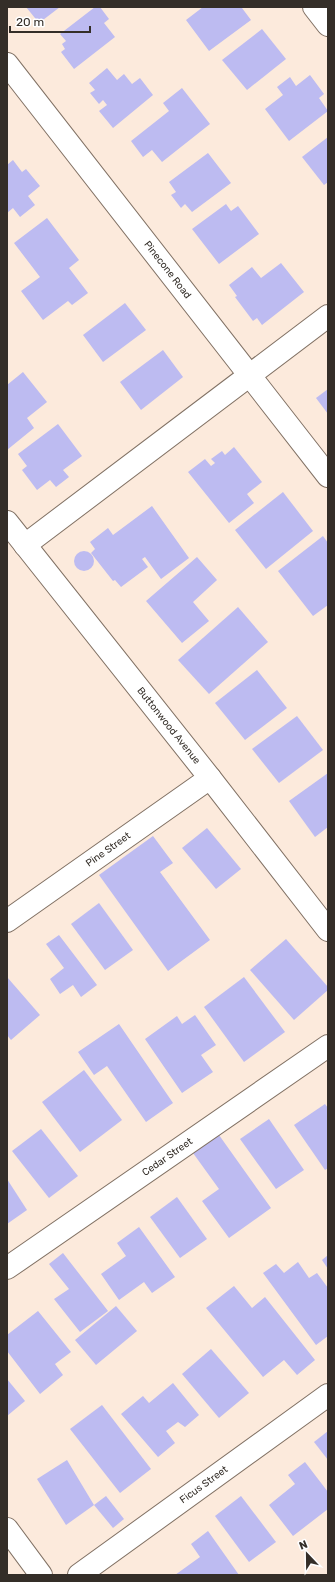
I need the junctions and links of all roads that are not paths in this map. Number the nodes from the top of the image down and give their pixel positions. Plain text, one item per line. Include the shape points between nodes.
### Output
1 (314, 7) edge
2 (328, 24) edge
3 (7, 64) edge
4 (328, 316) edge
5 (249, 376) junction
6 (328, 476) edge
7 (7, 522) edge
8 (25, 545) junction
9 (210, 778) junction
10 (7, 921) edge
11 (328, 930) edge
12 (328, 1046) edge
13 (7, 1268) edge
14 (328, 1395) edge
15 (7, 1529) edge
16 (41, 1575) edge
17 (79, 1575) edge

1 - 2 street
3 - 5 street, Pinecone Road
4 - 5 street
5 - 6 street, Pinecone Road
5 - 8 street
7 - 8 street, Buttonwood Avenue
8 - 9 street, Buttonwood Avenue
9 - 10 street, Pine Street
9 - 11 street, Buttonwood Avenue
12 - 13 street, Cedar Street
14 - 17 street, Ficus Street
15 - 16 street

